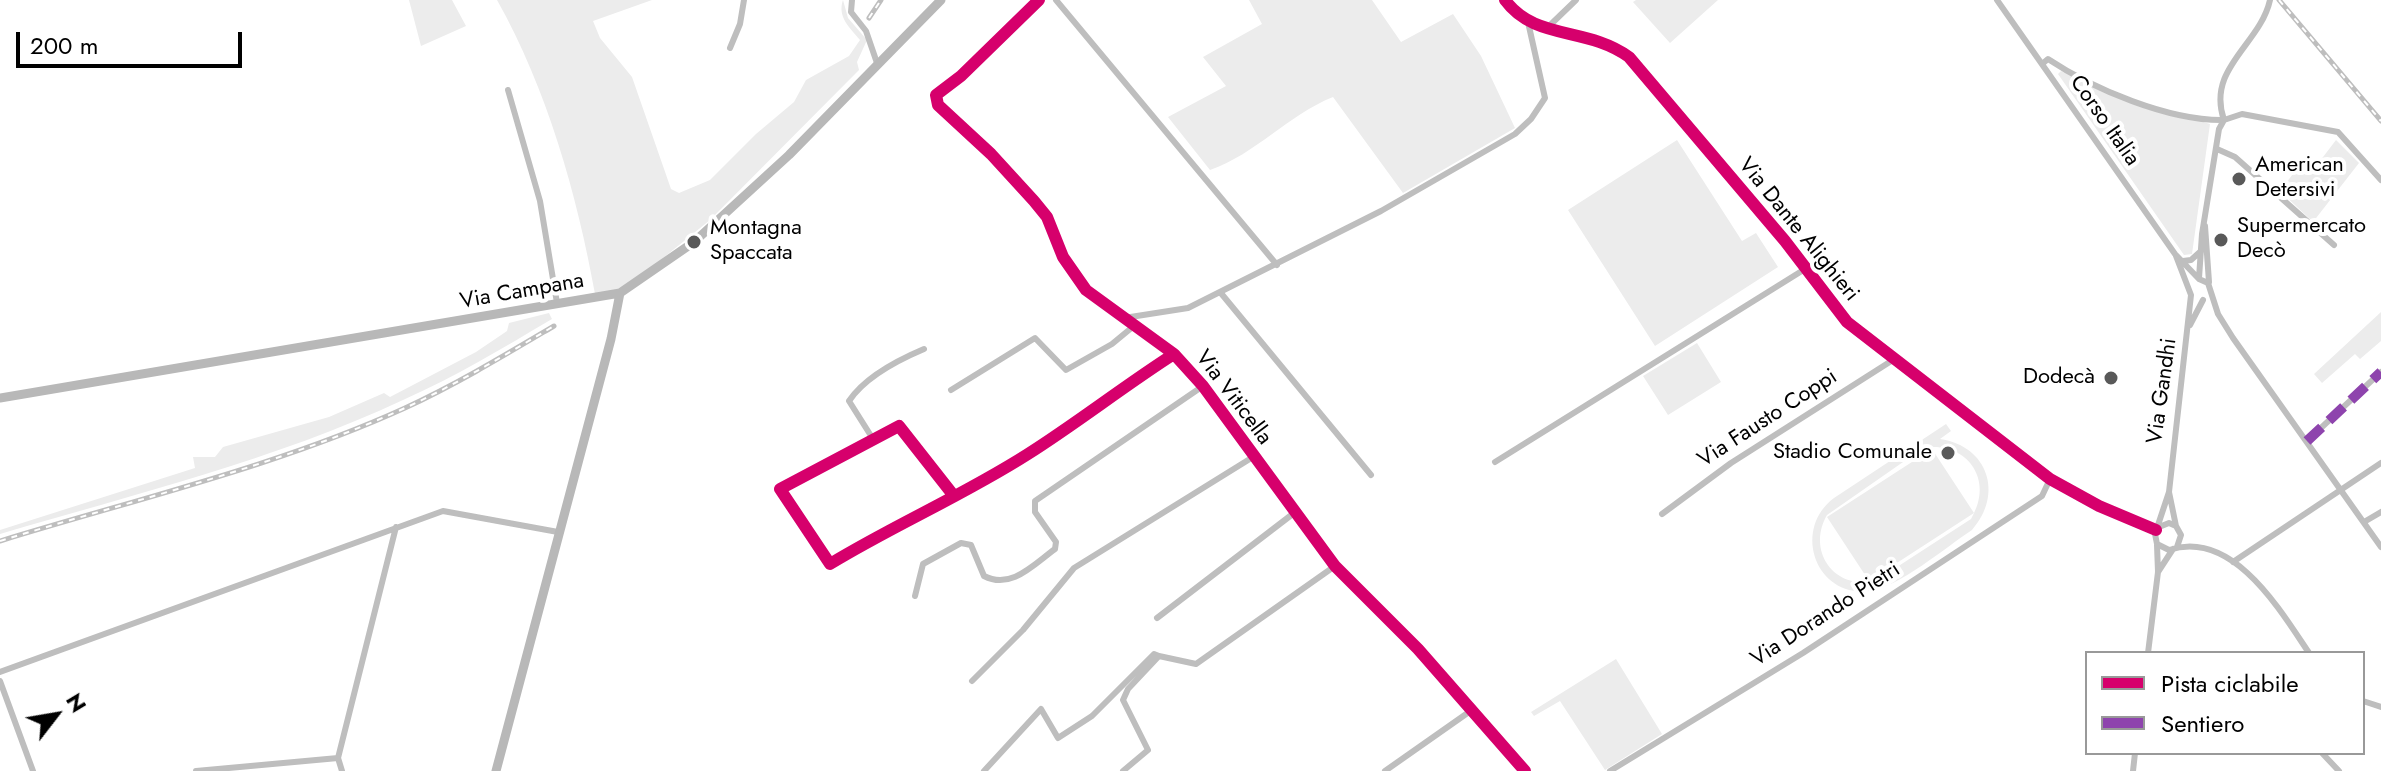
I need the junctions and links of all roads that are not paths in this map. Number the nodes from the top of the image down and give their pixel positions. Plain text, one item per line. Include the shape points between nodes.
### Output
1 (744, 0) edge
2 (852, 0) edge
3 (941, 0) edge
4 (1039, 0) edge
5 (1056, 0) edge
6 (1505, 0) edge
7 (1576, 0) edge
8 (1997, 0) edge
9 (2269, 3) edge
10 (1528, 22) junction
11 (1546, 29) junction
12 (730, 48) dead end
13 (877, 63) junction
14 (2042, 64) junction
15 (508, 90) dead end
16 (2224, 120) junction
17 (2217, 149) junction
18 (2381, 180) edge
19 (2205, 226) junction
20 (2334, 245) dead end
21 (2201, 251) junction
22 (2175, 254) junction
23 (2183, 261) junction
24 (1277, 265) junction
25 (1805, 269) junction
26 (2199, 279) junction
27 (2210, 288) junction
28 (2190, 291) junction
29 (1220, 292) junction
30 (620, 293) junction
31 (2203, 300) junction
32 (557, 303) junction
33 (1124, 318) junction
34 (1135, 325) junction
35 (2190, 325) junction
36 (924, 349) dead end
37 (1174, 354) junction
38 (1896, 358) junction
39 (2381, 372) edge
40 (1203, 386) junction
41 (951, 390) dead end
42 (0, 398) edge
43 (873, 439) junction
44 (2307, 441) junction
45 (1253, 457) junction
46 (1495, 462) dead end
47 (2381, 463) edge
48 (1371, 475) dead end
49 (2050, 479) junction
50 (2339, 489) junction
51 (2169, 492) junction
52 (954, 496) junction
53 (2381, 512) edge
54 (1294, 513) junction
55 (1662, 514) dead end
56 (2364, 522) junction
57 (396, 527) junction
58 (2157, 529) junction
59 (2178, 529) junction
60 (558, 532) junction
61 (2157, 544) junction
62 (2197, 545) junction
63 (2381, 547) edge
64 (2175, 548) junction
65 (2233, 562) junction
66 (1335, 566) junction
67 (2158, 572) junction
68 (915, 596) dead end
69 (1157, 618) dead end
70 (2148, 651) edge
71 (2308, 651) edge
72 (1159, 656) junction
73 (0, 672) edge
74 (0, 681) edge
75 (972, 681) dead end
76 (1469, 712) junction
77 (2324, 755) edge
78 (338, 758) junction
79 (33, 771) edge
80 (196, 771) edge
81 (342, 771) edge
82 (496, 771) edge
83 (984, 771) edge
84 (1123, 771) edge
85 (1385, 771) edge
86 (1525, 771) edge
87 (1610, 771) edge
88 (2339, 771) edge

1 - 12 street
2 - 13 street via 851,12 866,31
3 - 13 main road, Via Campana
4 - 33 street, Via Viticella via 961,76 940,89 935,100 1047,217 1063,257 1086,290
5 - 24 street
6 - 10 street, Via Dante Alighieri
7 - 11 street
8 - 14 street, Corso Italia
9 - 16 street via 2260,26 2229,65 2220,110
10 - 11 street, Via Dante Alighieri
10 - 24 street via 1545,98 1531,119 1515,134 1411,195
11 - 25 street, Via Dante Alighieri via 1600,39 1629,57
13 - 30 main road, Via Campana via 789,155 694,242
14 - 16 street via 2048,59 2077,78 2153,107
14 - 22 street, Corso Italia
15 - 32 street via 540,201
16 - 17 street
16 - 18 street via 2242,114 2338,132
17 - 19 street
17 - 20 street via 2235,157
19 - 21 street
19 - 27 street
21 - 23 street
21 - 26 street
22 - 23 street, Corso Italia
22 - 28 street
23 - 26 street, Corso Italia
24 - 29 street
25 - 38 street, Via Dante Alighieri via 1847,322
25 - 46 street
26 - 27 street, Corso Italia
26 - 28 street
27 - 31 street
27 - 44 street via 2233,338
28 - 31 street
28 - 35 street, Via Gandhi
29 - 33 street via 1174,313
29 - 48 street
30 - 32 main road, Via Campana
30 - 60 main road
31 - 35 street
32 - 42 main road, Via Campana
33 - 34 street, Via Viticella
34 - 37 street, Via Viticella
34 - 41 street via 1066,370 1035,338
35 - 51 street, Via Gandhi
36 - 43 street via 900,359 857,389 849,401
37 - 40 street, Via Viticella
37 - 52 street via 1028,454
38 - 49 street, Via Dante Alighieri
38 - 55 street, Via Fausto Coppi via 1731,463
39 - 44 street
40 - 45 street, Via Viticella
40 - 68 street via 1035,501 1035,512 1056,542 1037,563 1010,581 999,582 984,576 971,545 961,543 923,564
43 - 52 street via 899,426
43 - 52 street via 780,489 830,564
44 - 50 street
45 - 54 street, Via Viticella
45 - 75 street via 1074,568
47 - 50 street
49 - 58 street, Via Dante Alighieri
49 - 87 street, Via Dorando Pietri via 2042,496 1803,653
50 - 56 street
50 - 65 street
51 - 58 street, Via Gandhi
51 - 59 street, Via Gandhi
53 - 56 street
54 - 66 street, Via Viticella
54 - 69 street
56 - 63 street
57 - 60 street via 443,511
57 - 73 street
57 - 78 street
58 - 59 street via 2169,523
58 - 61 street
59 - 62 street
59 - 64 street
60 - 82 main road
61 - 64 street
61 - 67 street
62 - 64 street
62 - 65 street
64 - 67 street
65 - 71 street via 2282,611
66 - 72 street via 1196,664
66 - 76 street, Via Viticella via 1418,649
67 - 70 street
72 - 83 street via 1154,654 1092,716 1058,738 1041,709
72 - 84 street via 1123,700 1148,750
74 - 79 street
76 - 85 street
76 - 86 street, Via Viticella
77 - 88 street
78 - 80 street
78 - 81 street

